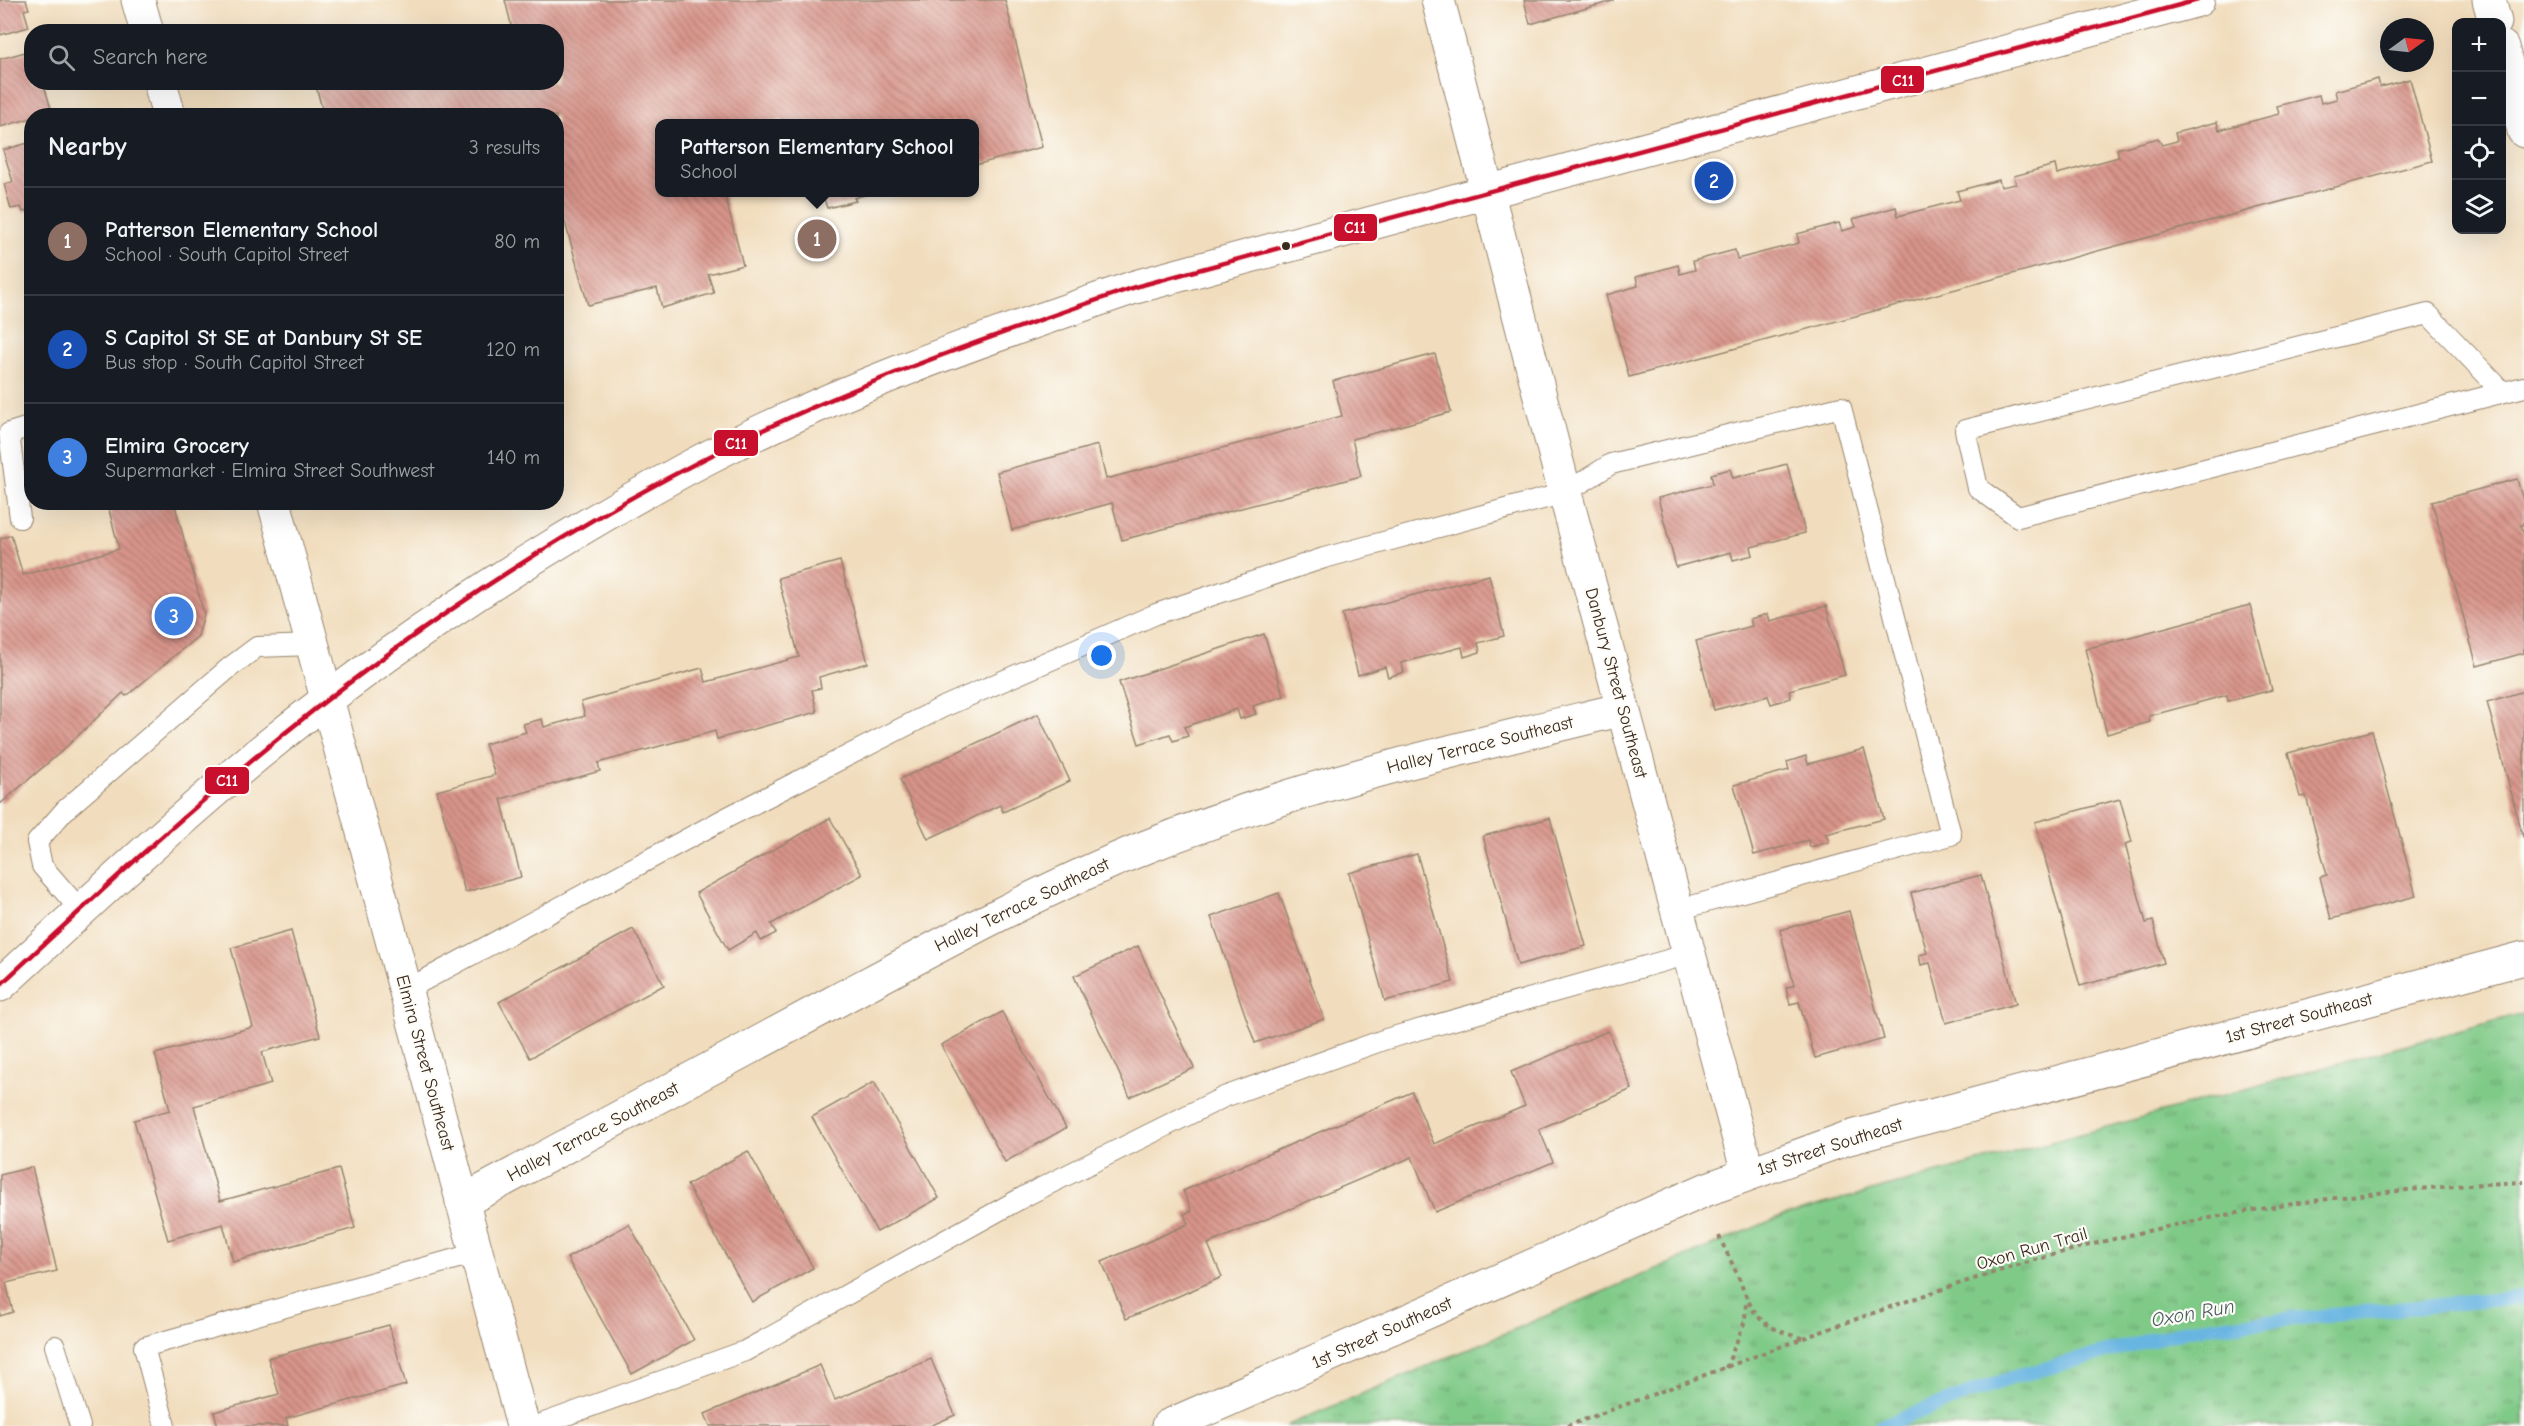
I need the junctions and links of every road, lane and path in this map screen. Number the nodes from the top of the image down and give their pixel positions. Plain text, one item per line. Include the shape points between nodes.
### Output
1 (138, 0) edge
2 (1438, 0) edge
3 (2198, 0) edge
4 (2489, 0) edge
5 (2494, 18) edge
6 (145, 24) edge
7 (2506, 63) edge
8 (162, 90) edge
9 (167, 108) edge
10 (2524, 131) edge
11 (1489, 191) junction
12 (2524, 387) edge
13 (2503, 393) junction
14 (24, 428) edge
15 (1565, 493) junction
16 (276, 510) edge
17 (20, 518) dead end
18 (313, 645) junction
19 (327, 701) junction
20 (1623, 709) junction
21 (1677, 910) junction
22 (82, 912) junction
23 (1689, 954) junction
24 (2524, 958) edge
25 (0, 985) edge
26 (406, 990) junction
27 (1748, 1173) junction
28 (2524, 1182) edge
29 (462, 1202) junction
30 (1719, 1236) dead end
31 (476, 1253) junction
32 (1746, 1301) junction
33 (1806, 1339) junction
34 (55, 1346) dead end
35 (1726, 1368) junction
36 (80, 1426) edge
37 (165, 1426) edge
38 (523, 1426) edge
39 (536, 1426) edge
40 (1168, 1426) edge
41 (1567, 1426) edge

1 - 6 street
2 - 11 street, Danbury Street Southeast
3 - 11 street
4 - 5 street
7 - 10 street
8 - 9 street
11 - 15 street, Danbury Street Southeast
11 - 19 street via 1135,287 999,333 842,395 687,469 570,535 453,610
12 - 13 lane
13 - 13 lane via 2018,517 1978,488 1965,430 2428,314
14 - 17 lane via 9,433
15 - 20 street, Danbury Street Southeast
15 - 21 lane via 1611,464 1841,407 1951,835
15 - 26 lane via 1324,558 1156,614 941,708
16 - 18 street, Elmira Street Southeast
18 - 19 street, Elmira Street Southeast
18 - 22 lane via 257,647 65,810 37,842 42,866
19 - 22 street via 246,764
19 - 26 street, Elmira Street Southeast
20 - 21 street, Danbury Street Southeast
20 - 29 street, Halley Terrace Southeast via 1319,788 1119,858 971,927
21 - 23 street, Danbury Street Southeast
22 - 25 street
23 - 27 street, Danbury Street Southeast
23 - 39 lane via 1386,1039 1224,1097 1027,1195 745,1351
24 - 27 street, 1st Street Southeast via 1890,1127
26 - 29 street, Elmira Street Southeast
27 - 40 street, 1st Street Southeast
28 - 33 path, Oxon Run Trail via 2345,1196 2162,1229 2020,1265
29 - 31 street, Elmira Street Southeast
30 - 32 path
31 - 37 lane via 144,1347
31 - 38 street, Elmira Street Southeast
32 - 33 path via 1756,1317
32 - 35 path via 1745,1321
33 - 35 path, Oxon Run Trail
34 - 36 lane
35 - 41 path, Oxon Run Trail

